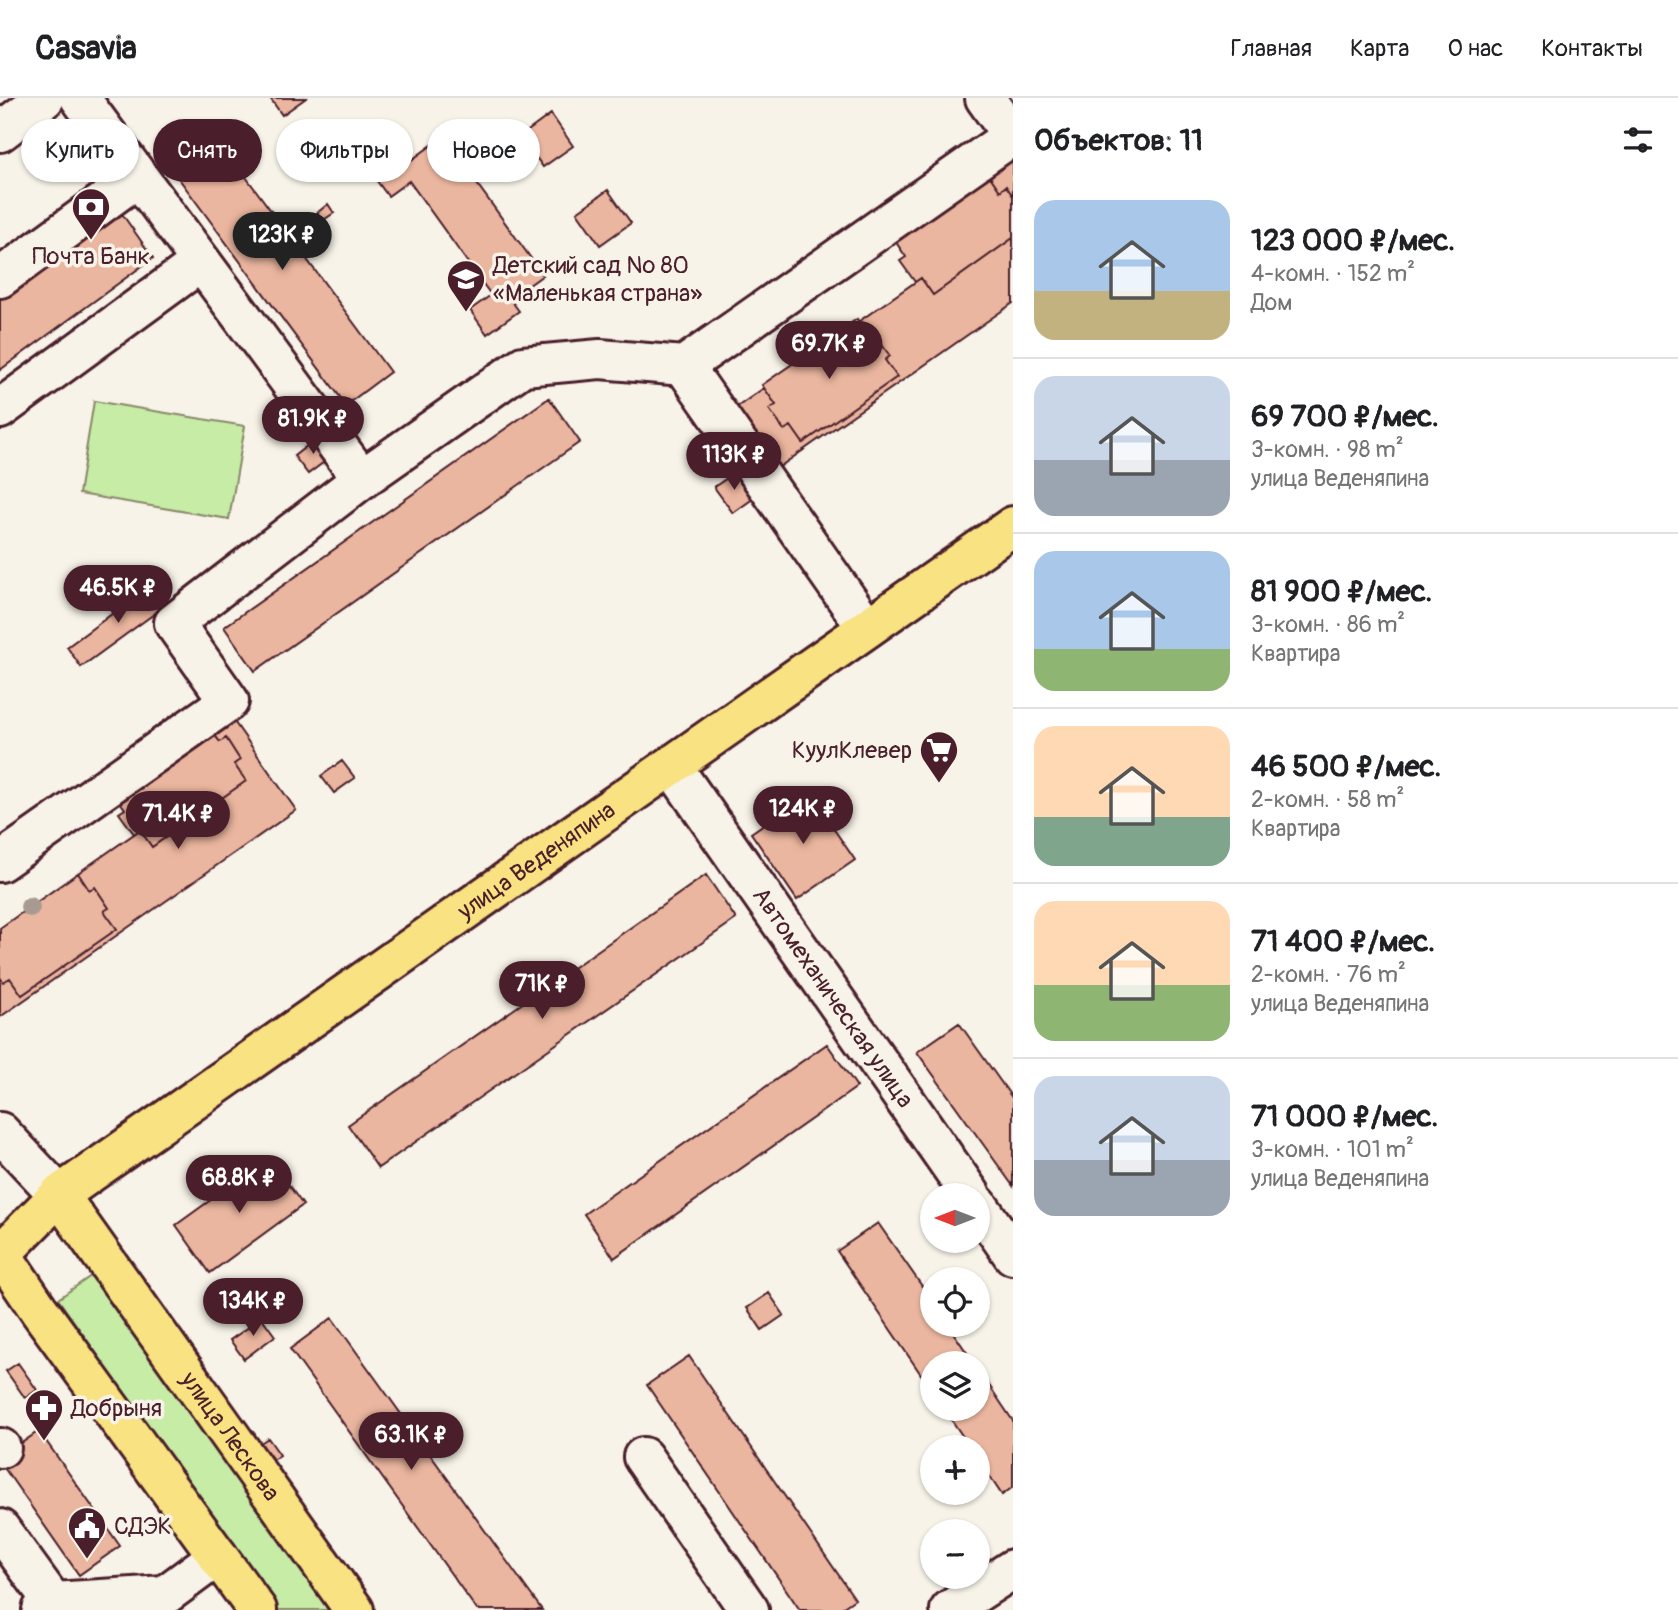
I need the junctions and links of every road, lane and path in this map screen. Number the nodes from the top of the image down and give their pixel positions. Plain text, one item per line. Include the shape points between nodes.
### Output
1 (45, 98) edge
2 (80, 98) edge
3 (985, 98) edge
4 (95, 119) edge
5 (0, 132) edge
6 (1012, 137) edge
7 (139, 178) edge
8 (131, 182) edge
9 (201, 262) junction
10 (0, 278) edge
11 (684, 366) junction
12 (0, 409) edge
13 (362, 480) junction
14 (1013, 526) edge
15 (867, 628) junction
16 (672, 766) junction
17 (0, 862) edge
18 (0, 1132) edge
19 (963, 1183) edge
20 (59, 1195) junction
21 (0, 1216) edge
22 (990, 1222) edge
23 (0, 1254) edge
24 (1013, 1255) edge
25 (643, 1457) dead end
26 (0, 1529) edge
27 (218, 1556) junction
28 (1013, 1569) edge
29 (164, 1603) edge
30 (47, 1606) edge
31 (257, 1610) edge
32 (354, 1610) edge
33 (749, 1610) edge
34 (950, 1610) edge

1 - 5 street
2 - 4 street
3 - 6 street
6 - 11 street
7 - 9 street
8 - 10 street
9 - 12 street
9 - 13 street
11 - 13 street via 600,359 523,366
11 - 15 street
13 - 17 street via 174,623 229,701
14 - 15 main road, улица Веденяпина
15 - 16 main road, улица Веденяпина
16 - 19 street, Автомеханическая улица
16 - 20 main road, улица Веденяпина
18 - 20 street, улица Лескова
20 - 21 main road, улица Веденяпина
20 - 23 main road, улица Веденяпина
20 - 32 main road, улица Лескова
22 - 24 street
23 - 27 main road
25 - 33 street
26 - 30 street
27 - 29 street
27 - 31 main road
28 - 34 street
29 - 30 street

